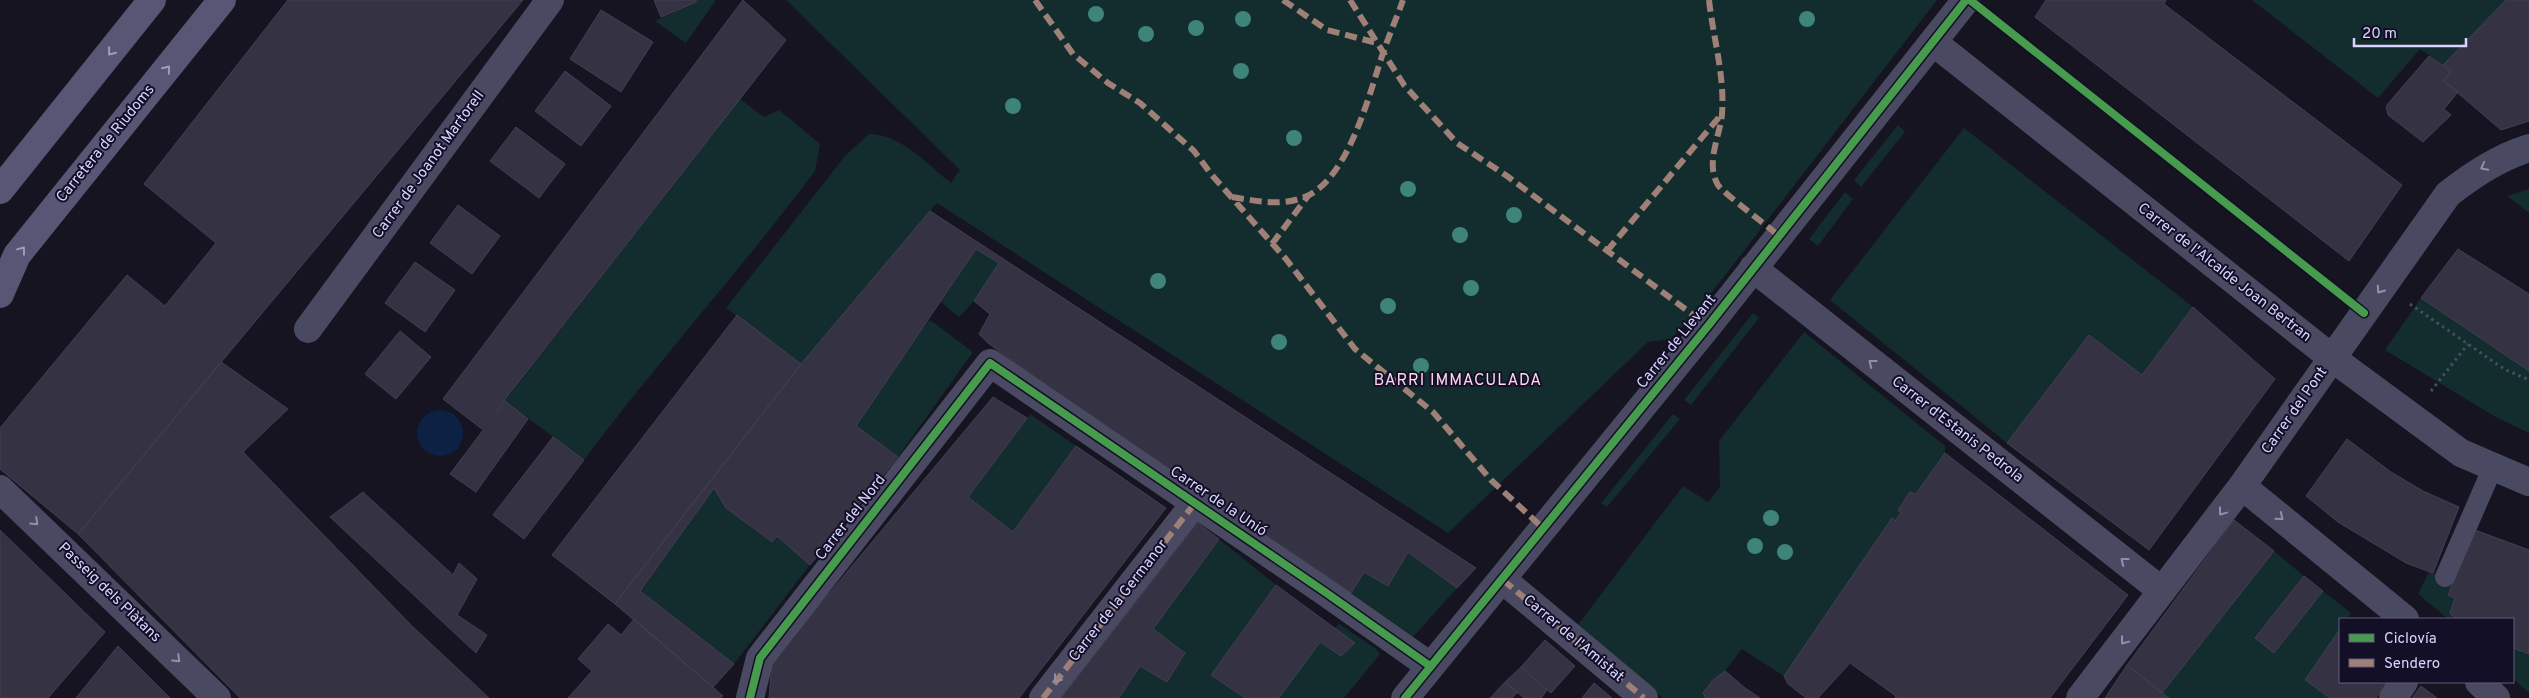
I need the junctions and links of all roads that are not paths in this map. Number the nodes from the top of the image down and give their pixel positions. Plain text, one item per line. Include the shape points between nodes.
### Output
1 (152, 0) edge
2 (222, 0) edge
3 (550, 0) edge
4 (1966, 0) edge
5 (1933, 42) junction
6 (2529, 148) edge
7 (0, 190) edge
8 (1753, 268) junction
9 (0, 294) edge
10 (308, 330) dead end
11 (2332, 358) junction
12 (990, 363) joint
13 (2493, 467) junction
14 (2529, 482) edge
15 (2242, 486) junction
16 (0, 488) edge
17 (1195, 503) junction
18 (2445, 577) dead end
19 (1502, 580) junction
20 (2162, 591) junction
21 (2404, 618) edge
22 (1430, 666) junction
23 (2403, 683) edge
24 (2480, 683) edge
25 (217, 698) edge
26 (750, 698) edge
27 (1043, 698) edge
28 (1405, 698) edge
29 (1644, 698) edge
30 (2080, 698) edge
31 (2393, 698) edge
32 (2496, 698) edge

1 -> 7 main road
9 -> 2 main road, Carretera de Riudoms via 18,255
3 - 10 street, Carrer de Joanot Martorell
4 - 5 street, Carrer de Llevant
5 - 8 street, Carrer de Llevant
5 - 11 street, Carrer de l'Alcalde Joan Bertran
6 -> 11 street, Carrer del Pont via 2478,170 2448,194
8 - 19 street, Carrer de Llevant
20 -> 8 street, Carrer d'Estanis Pedrola
11 - 13 street, Carrer de l'Alcalde Joan Bertran via 2461,452
11 - 15 street, Carrer del Pont
12 - 17 street, Carrer de la Unió
12 - 26 street, Carrer del Nord via 760,658
13 - 14 street, Carrer de l'Alcalde Joan Bertran
13 - 18 lane
15 -> 20 street, Carrer del Pont
15 -> 21 street
16 -> 25 street, Passeig dels Plàtans
17 - 22 street, Carrer de la Unió
17 -> 27 street, Carrer de la Germanor
19 - 22 street, Carrer de Llevant
19 - 29 street, Carrer de l'Amistat
20 -> 30 street, Carrer del Pont
22 - 28 street, Carrer de Llevant
23 - 31 street
24 - 32 street

